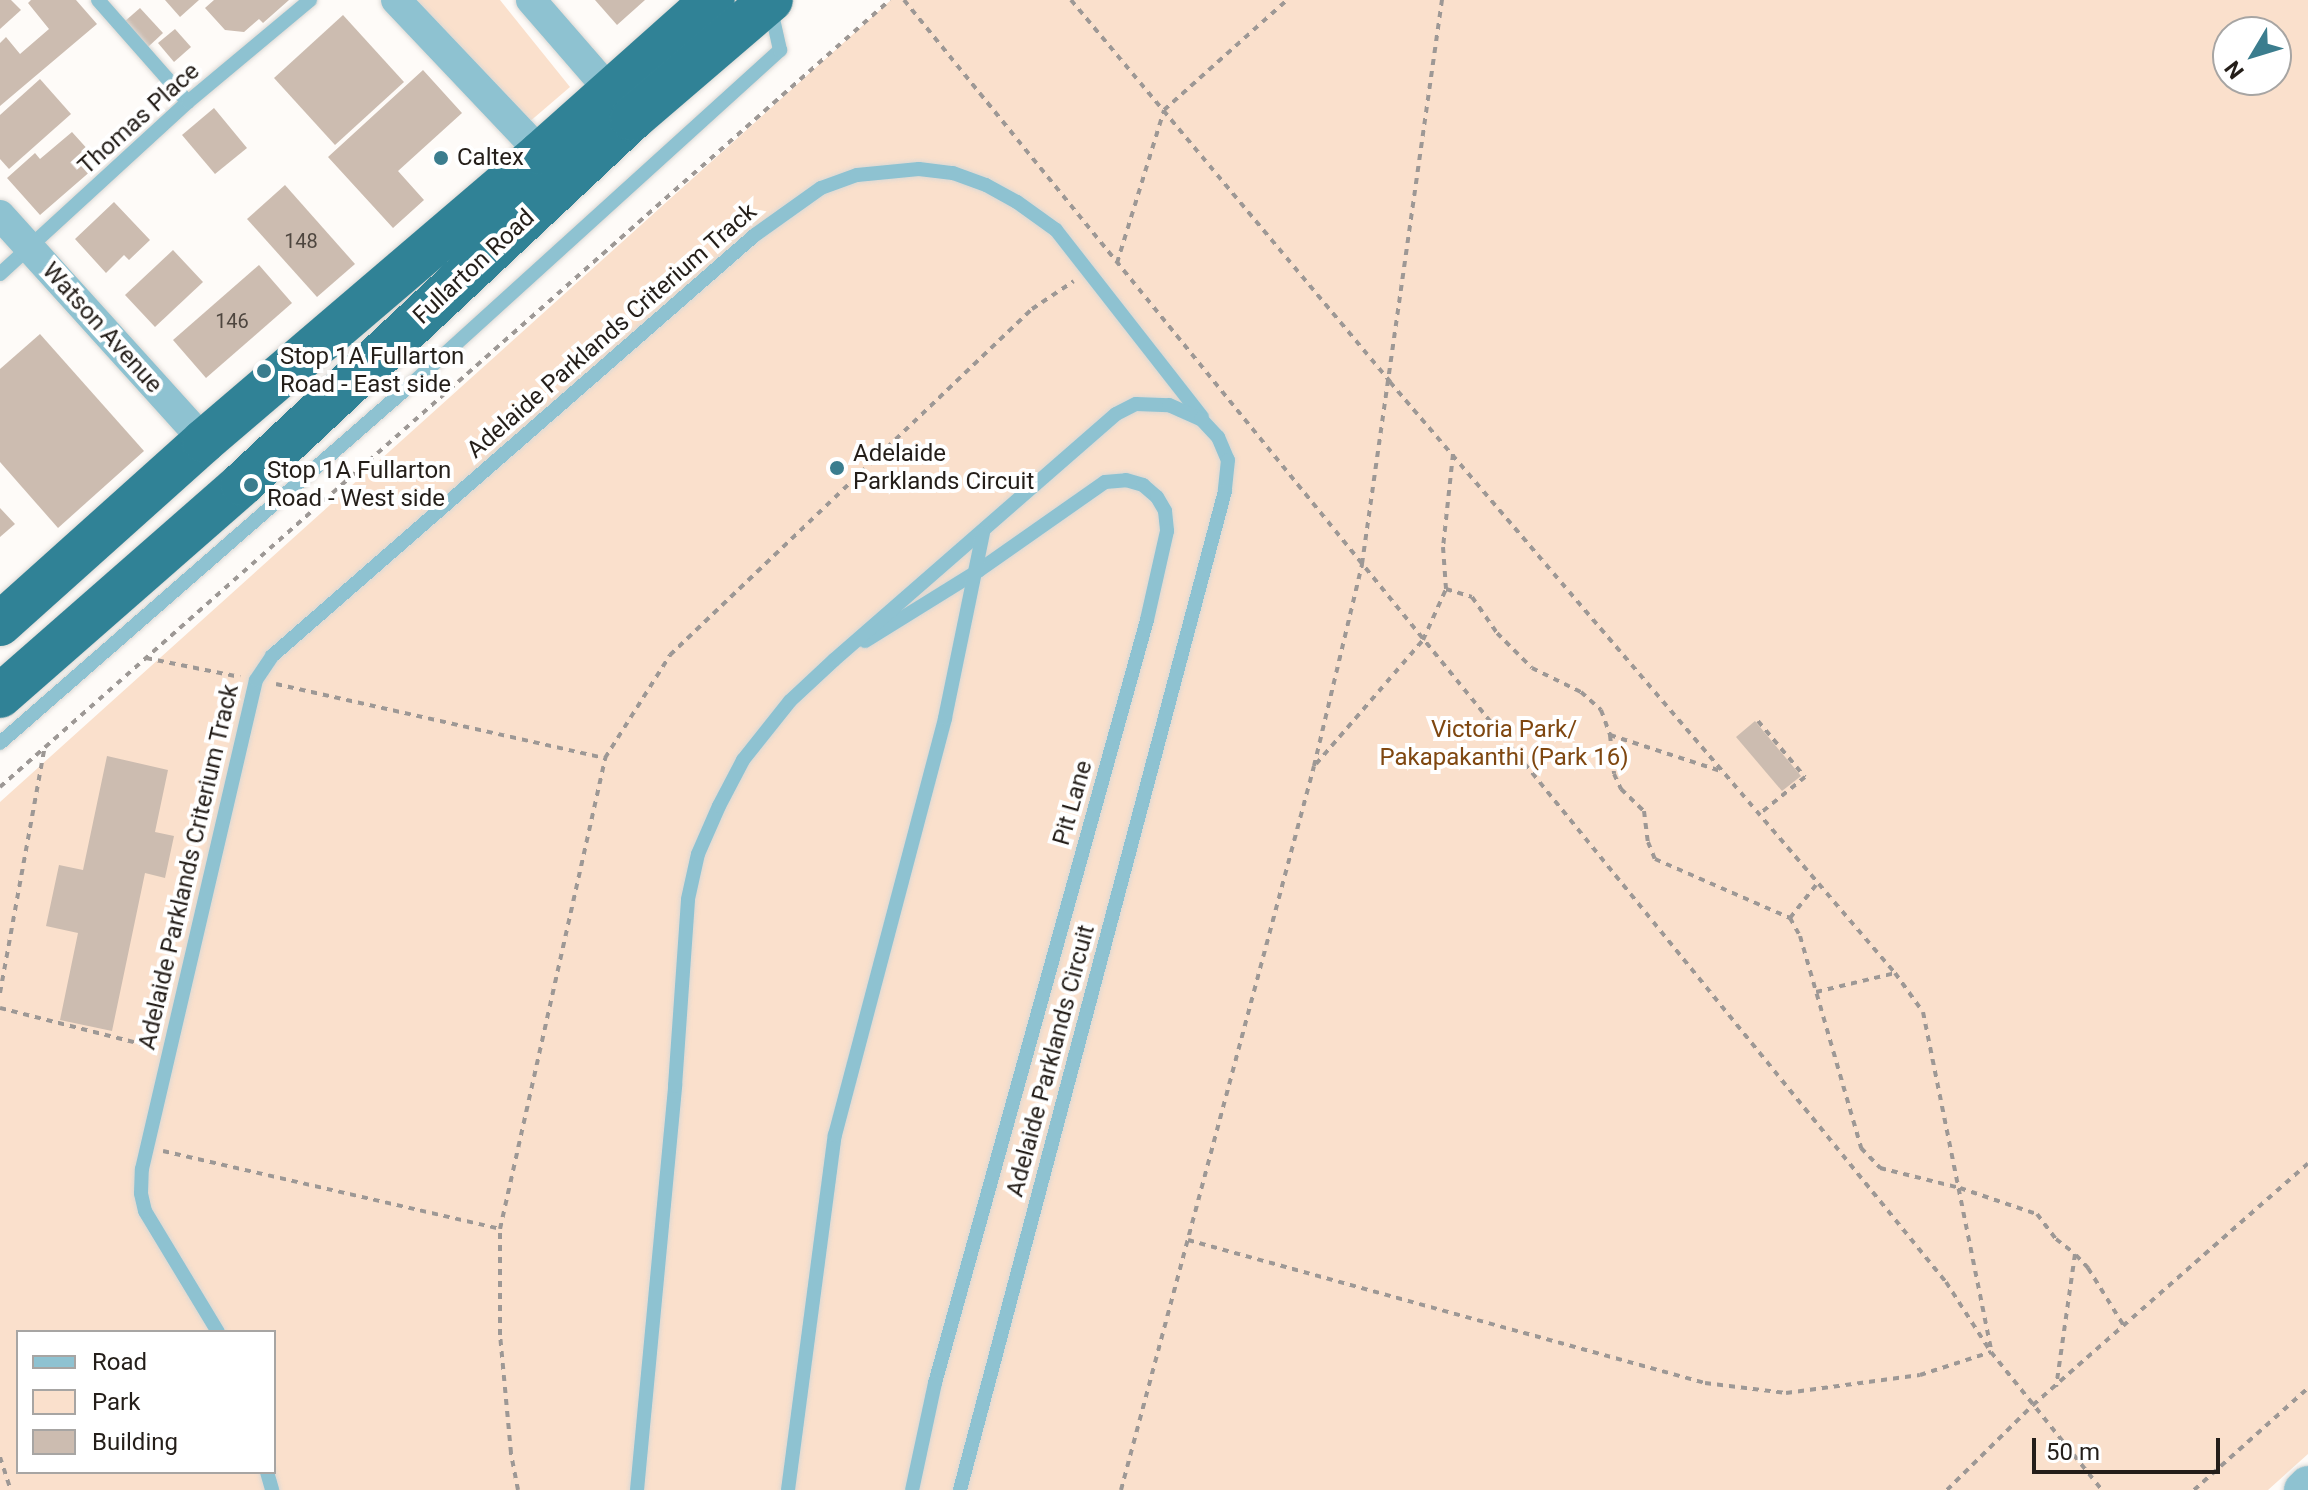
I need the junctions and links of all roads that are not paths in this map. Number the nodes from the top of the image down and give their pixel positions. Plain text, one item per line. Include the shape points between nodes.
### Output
1 (98, 0) edge
2 (310, 0) edge
3 (396, 0) edge
4 (531, 0) edge
5 (713, 0) edge
6 (770, 1) edge
7 (610, 91) junction
8 (188, 102) junction
9 (558, 162) junction
10 (0, 215) edge
11 (30, 248) junction
12 (0, 274) edge
13 (1208, 425) junction
14 (204, 441) junction
15 (242, 484) junction
16 (983, 533) junction
17 (978, 571) junction
18 (0, 624) edge
19 (834, 660) junction
20 (0, 696) edge
21 (0, 743) edge
22 (217, 1330) edge
23 (2308, 1485) edge
24 (637, 1490) edge
25 (788, 1490) edge
26 (912, 1490) edge
27 (960, 1490) edge
28 (2303, 1490) edge

1 - 8 lane
2 - 8 lane, Thomas Place
3 - 9 street
4 - 7 street
5 - 7 highway, Fullarton Road
6 - 9 highway, Fullarton Road
6 - 21 lane via 780,50 415,381
7 - 9 highway, Fullarton Road
8 - 11 lane, Thomas Place
9 - 14 highway, Fullarton Road
9 - 15 highway, Fullarton Road
10 - 11 street, Watson Avenue
11 - 12 lane, Thomas Place
11 - 14 street, Watson Avenue
13 - 16 lane via 1169,405 1129,407
13 - 22 lane, Adelaide Parklands Criterium Track via 1056,230 1017,202 953,173 893,170 857,175 821,188 755,235 272,656 256,680 146,1147 141,1193 145,1211
13 - 27 lane, Adelaide Parklands Circuit via 1228,460 1225,491
14 - 15 highway
14 - 18 highway, Fullarton Road
15 - 20 highway, Fullarton Road
16 - 17 lane
16 - 19 lane
17 - 19 lane, Pit Lane
17 - 25 lane via 945,718 835,1135
17 - 26 lane, Pit Lane via 1105,482 1143,485 1165,511 1167,531 1147,620 935,1383
19 - 24 lane via 790,701 743,760 698,854 688,899
23 - 28 street

